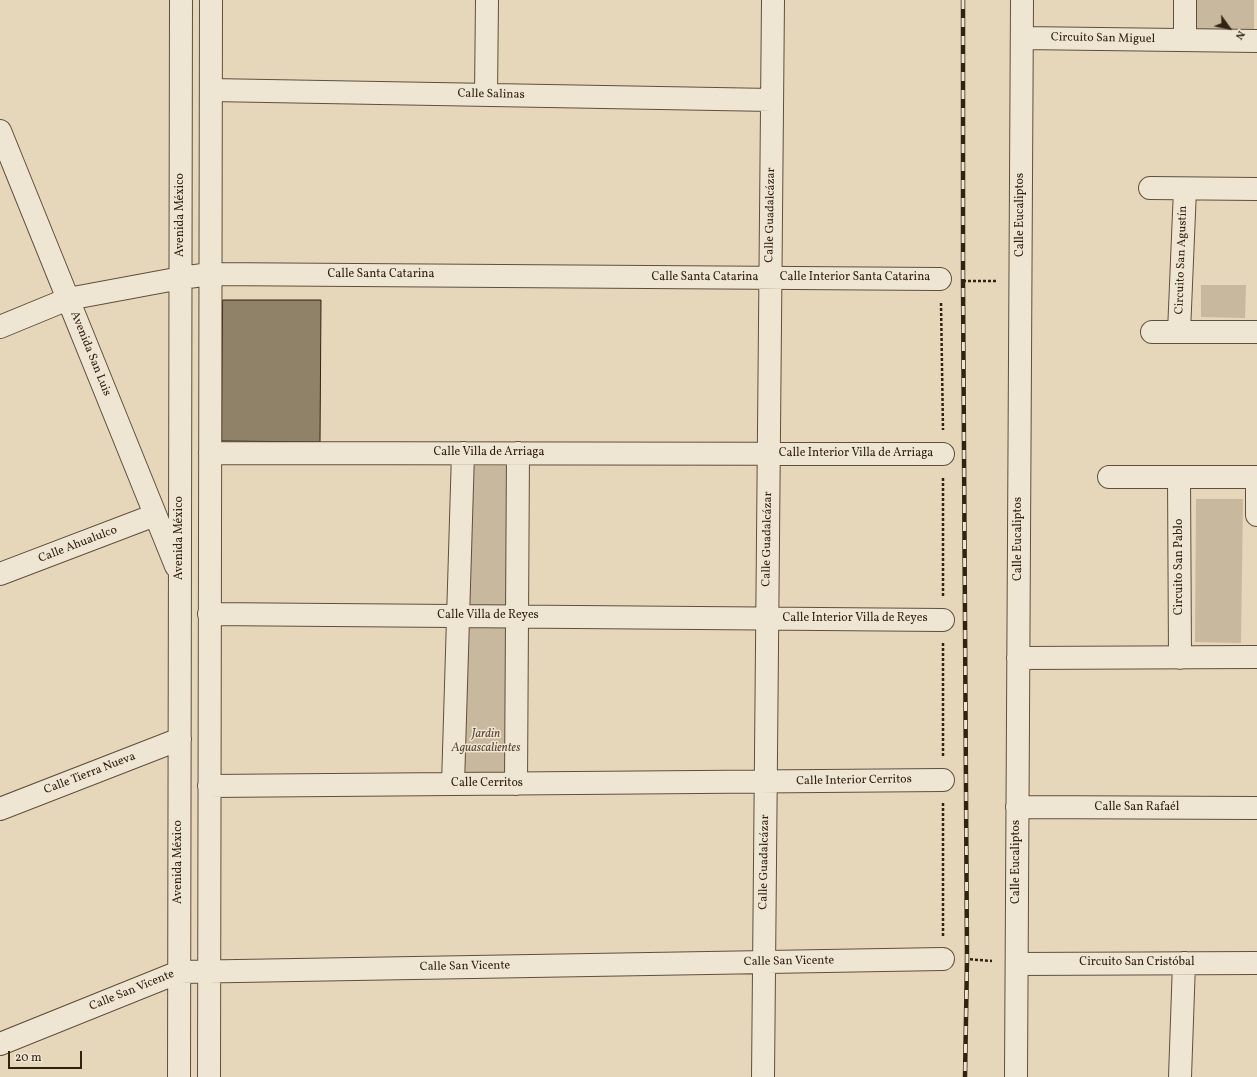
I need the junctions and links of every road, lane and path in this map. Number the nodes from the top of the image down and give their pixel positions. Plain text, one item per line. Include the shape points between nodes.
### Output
1 (181, 0) edge
2 (211, 0) edge
3 (487, 0) edge
4 (773, 0) edge
5 (1022, 0) edge
6 (1185, 0) edge
7 (1022, 38) junction
8 (1185, 40) junction
9 (1257, 41) edge
10 (211, 90) junction
11 (486, 95) junction
12 (772, 100) junction
13 (0, 132) edge
14 (1150, 188) dead end
15 (1185, 189) junction
16 (1257, 189) edge
17 (210, 274) junction
18 (181, 278) junction
19 (771, 278) junction
20 (940, 279) joint
21 (1020, 281) junction
22 (68, 299) junction
23 (0, 327) edge
24 (1152, 332) dead end
25 (1179, 332) junction
26 (1257, 332) edge
27 (210, 453) junction
28 (463, 453) junction
29 (518, 453) junction
30 (769, 454) junction
31 (944, 454) dead end
32 (1110, 476) dead end
33 (1179, 477) junction
34 (1257, 477) edge
35 (155, 515) junction
36 (1257, 515) edge
37 (0, 574) edge
38 (180, 576) junction
39 (210, 614) junction
40 (458, 616) junction
41 (517, 616) junction
42 (767, 619) junction
43 (943, 620) dead end
44 (1257, 657) edge
45 (1018, 658) junction
46 (1180, 658) junction
47 (180, 739) junction
48 (943, 780) dead end
49 (765, 781) junction
50 (453, 784) junction
51 (516, 784) junction
52 (209, 786) junction
53 (1017, 807) junction
54 (1257, 808) edge
55 (0, 809) edge
56 (943, 959) joint
57 (764, 962) junction
58 (1184, 963) junction
59 (1257, 963) edge
60 (1017, 964) junction
61 (179, 972) junction
62 (209, 972) junction
63 (0, 1044) edge
64 (179, 1077) edge
65 (209, 1077) edge
66 (763, 1077) edge
67 (1016, 1077) edge
68 (1180, 1077) edge

1 - 18 street, Avenida México
2 - 10 street
3 - 11 street
4 - 12 street, Calle Guadalcázar
5 - 7 street, Calle Eucaliptos
6 - 8 street
7 - 8 street, Circuito San Miguel
7 - 21 street, Calle Eucaliptos
8 - 9 street, Circuito San Miguel
10 - 11 street, Calle Salinas
10 - 17 street
11 - 12 street, Calle Salinas
12 - 19 street, Calle Guadalcázar
13 - 22 street, Avenida San Luis
14 - 15 street, Circuito San Agustín
15 - 16 street, Circuito San Agustín
15 - 25 street, Circuito San Agustín
17 - 18 street, Calle Santa Catarina
17 - 19 street, Calle Santa Catarina
17 - 27 street
18 - 22 street, Calle Santa Catarina
18 - 38 street, Avenida México
19 - 20 street, Calle Interior Santa Catarina
19 - 30 street, Calle Guadalcázar
20 - 21 path
21 - 45 street, Calle Eucaliptos
22 - 23 street, Calle Santa Catarina
22 - 35 street, Avenida San Luis
24 - 25 street, Circuito San Agustín
25 - 26 street, Circuito San Agustín
27 - 28 street, Calle Villa de Arriaga
27 - 39 street
28 - 29 street, Calle Villa de Arriaga
28 - 40 street
29 - 30 street, Calle Villa de Arriaga
29 - 41 street
30 - 31 street, Calle Interior Villa de Arriaga
30 - 42 street, Calle Guadalcázar
32 - 33 street
33 - 34 street
33 - 46 street, Circuito San Pablo
34 - 36 street
35 - 37 street, Calle Ahualulco
35 - 38 street, Avenida San Luis
38 - 47 street, Avenida México
39 - 40 street, Calle Villa de Reyes
39 - 52 street
40 - 41 street, Calle Villa de Reyes
40 - 50 street
41 - 42 street, Calle Villa de Reyes
41 - 51 street
42 - 43 street, Calle Interior Villa de Reyes
42 - 49 street, Calle Guadalcázar
44 - 46 street
45 - 46 street
45 - 53 street, Calle Eucaliptos
47 - 55 street, Calle Tierra Nueva
47 - 61 street, Avenida México
48 - 49 street, Calle Interior Cerritos
49 - 51 street, Calle Cerritos
49 - 57 street, Calle Guadalcázar
50 - 51 street, Calle Cerritos
50 - 52 street, Calle Cerritos
52 - 62 street
53 - 54 street, Calle San Rafaél
53 - 60 street, Calle Eucaliptos
56 - 57 street, Calle San Vicente
56 - 60 path
57 - 62 street, Calle San Vicente
57 - 66 street, Calle Guadalcázar
58 - 59 street, Circuito San Cristóbal
58 - 60 street, Circuito San Cristóbal
58 - 68 street
60 - 67 street, Calle Eucaliptos
61 - 62 street, Calle San Vicente
61 - 63 street, Calle San Vicente
61 - 64 street, Avenida México
62 - 65 street

